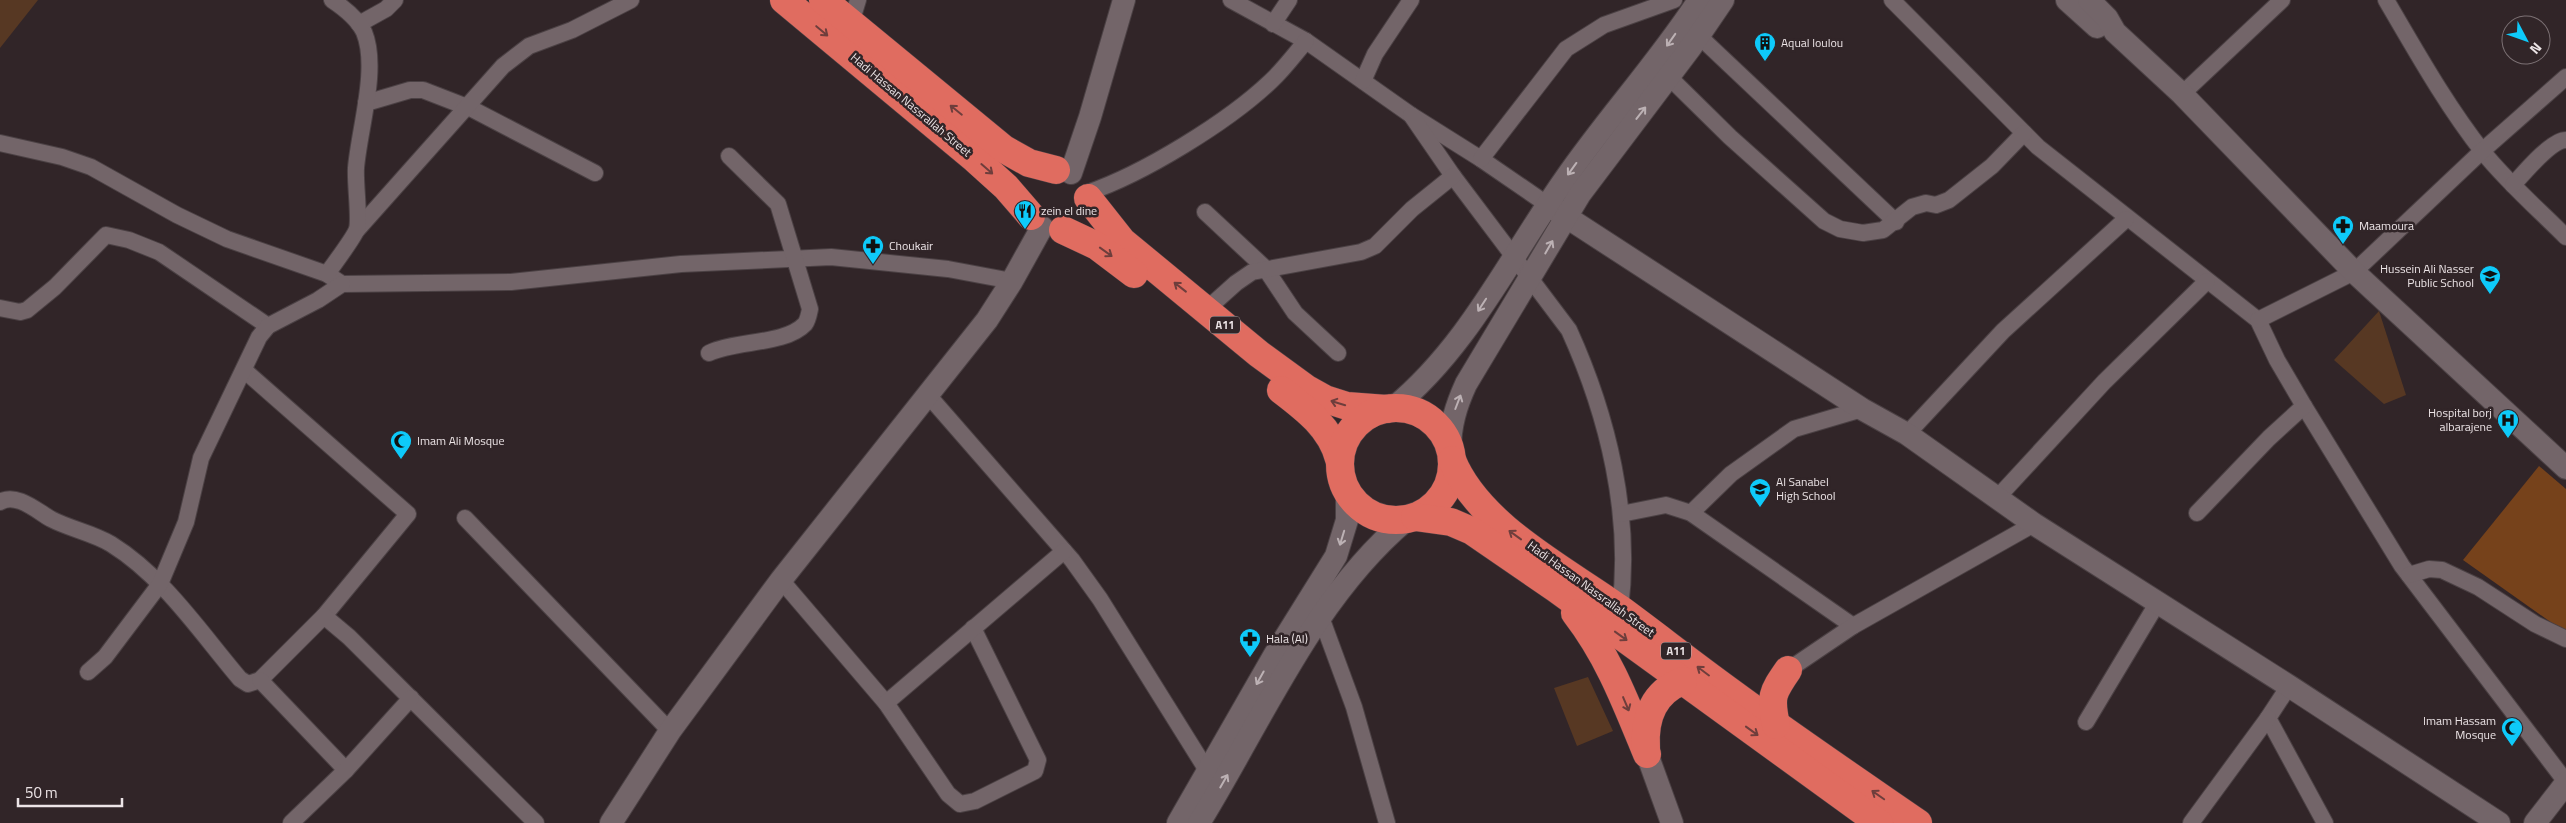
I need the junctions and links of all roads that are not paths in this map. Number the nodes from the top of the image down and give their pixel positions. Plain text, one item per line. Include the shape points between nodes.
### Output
1 (332, 0) edge
2 (395, 0) edge
3 (631, 0) edge
4 (784, 0) edge
5 (823, 0) edge
6 (1124, 0) edge
7 (1231, 0) edge
8 (1290, 0) edge
9 (1411, 0) edge
10 (1674, 0) edge
11 (1698, 0) edge
12 (1724, 0) edge
13 (1892, 0) edge
14 (2067, 0) edge
15 (2089, 0) edge
16 (2282, 0) edge
17 (2386, 0) edge
18 (854, 12) edge
19 (359, 24) junction
20 (1273, 24) junction
21 (2115, 32) junction
22 (1699, 36) junction
23 (1306, 41) junction
24 (1668, 77) junction
25 (2566, 77) edge
26 (1363, 81) junction
27 (2182, 94) junction
28 (366, 103) junction
29 (465, 106) junction
30 (1411, 116) junction
31 (2024, 133) junction
32 (2566, 140) edge
33 (0, 143) edge
34 (2482, 151) junction
35 (728, 156) dead end
36 (1481, 159) junction
37 (595, 173) dead end
38 (1453, 176) junction
39 (1075, 184) junction
40 (2513, 185) junction
41 (1548, 205) junction
42 (1205, 212) dead end
43 (1566, 217) junction
44 (2126, 219) junction
45 (1896, 222) junction
46 (1045, 224) junction
47 (357, 230) junction
48 (2566, 237) edge
49 (1514, 257) junction
50 (794, 258) junction
51 (1265, 268) junction
52 (2354, 272) junction
53 (327, 274) junction
54 (1531, 278) junction
55 (2207, 280) junction
56 (1012, 281) junction
57 (342, 284) junction
58 (0, 308) edge
59 (1207, 309) junction
60 (2258, 320) junction
61 (268, 326) junction
62 (709, 353) dead end
63 (1338, 353) dead end
64 (244, 370) junction
65 (928, 395) junction
66 (2304, 406) junction
67 (1390, 408) junction
68 (1862, 409) junction
69 (1907, 434) junction
70 (1451, 455) junction
71 (1339, 459) junction
72 (2566, 468) edge
73 (1347, 490) junction
74 (1998, 497) junction
75 (0, 502) edge
76 (1691, 513) junction
77 (2197, 513) dead end
78 (1621, 514) junction
79 (465, 518) dead end
80 (1411, 518) junction
81 (2034, 524) junction
82 (1064, 551) junction
83 (2409, 575) junction
84 (781, 580) junction
85 (160, 584) junction
86 (1555, 588) junction
87 (1311, 597) junction
88 (2158, 602) junction
89 (1620, 609) junction
90 (324, 616) junction
91 (1323, 617) junction
92 (1853, 626) junction
93 (973, 628) junction
94 (2566, 639) edge
95 (1788, 670) junction
96 (88, 672) dead end
97 (260, 680) junction
98 (1683, 682) junction
99 (2290, 686) junction
100 (1732, 694) junction
101 (411, 698) junction
102 (886, 703) junction
103 (2268, 718) junction
104 (2086, 722) dead end
105 (1776, 725) junction
106 (670, 731) junction
107 (1647, 754) junction
108 (346, 770) junction
109 (1208, 772) junction
110 (2566, 783) edge
111 (292, 823) edge
112 (536, 823) edge
113 (611, 823) edge
114 (1178, 823) edge
115 (1199, 823) edge
116 (1386, 823) edge
117 (1672, 823) edge
118 (1879, 823) edge
119 (1918, 823) edge
120 (2191, 823) edge
121 (2326, 823) edge
122 (2499, 823) edge
123 (2535, 823) edge

1 - 19 street
2 - 19 street
3 - 29 street via 572,30 529,46 503,66
4 -> 46 highway, Hadi Hassan Nassrallah Street / A11 via 976,159
5 - 18 highway, Hadi Hassan Nassrallah Street
6 - 39 street via 1090,117
7 - 20 street
8 - 20 street
9 - 26 street via 1375,54
10 - 36 street via 1604,25 1566,49
11 -> 41 street via 1661,55 1580,158
12 - 22 street
13 - 31 street
14 - 21 street via 2097,27
15 - 21 street
16 - 27 street
17 - 34 street
39 -> 18 highway, Hadi Hassan Nassrallah Street via 1004,149
19 - 28 street via 368,52
20 - 23 street
21 - 27 street
22 - 24 street
22 - 45 street
23 - 26 street
23 - 39 street via 1272,80 1233,113 1106,187
43 -> 24 street via 1598,168
24 - 45 street via 1824,221 1863,233 1884,230
25 - 34 street
26 - 30 street
27 - 52 street
28 - 29 street via 418,89
28 - 47 street via 355,184
29 - 37 street
29 - 47 street
30 - 36 street
30 - 38 street
31 - 44 street
31 - 45 street via 1992,166 1949,200 1912,207
32 - 40 street via 2546,152
33 - 53 street via 91,167 227,239
34 - 40 street
34 - 52 street
35 - 50 street via 778,204
36 - 41 street
38 - 49 street
38 - 51 street via 1412,209 1375,246 1361,252
39 - 46 highway via 1083,217 1072,227
39 - 46 highway via 1042,175 1031,186 1027,201
59 -> 39 highway, A11 via 1122,242
40 - 48 street
41 - 43 street
41 - 49 street
42 - 51 street
54 -> 43 street
43 - 68 street
44 - 55 street
44 - 69 street via 2003,330
46 - 56 street
46 -> 71 highway, Hadi Hassan Nassrallah Street / A11 via 1106,252 1304,407 1332,439
47 - 53 street
49 - 54 street
49 -> 67 street via 1450,352 1412,392
50 - 56 street via 863,258
50 - 57 street via 681,264 511,282
50 - 62 street via 810,309 806,323 775,338 732,344
51 - 59 street via 1236,283
51 - 63 street via 1295,313
52 - 60 street
52 - 72 street
53 - 57 street
70 -> 54 street via 1450,428 1466,384
54 - 78 street via 1569,330 1581,356 1608,446
55 - 60 street
55 - 74 street via 2104,382
56 - 65 street via 987,320
57 - 61 street
58 - 61 street via 20,312 27,310 55,287 106,235 159,252
67 -> 59 highway, A11 via 1358,408 1315,395 1259,354
60 - 66 street
61 - 64 street via 259,337
64 - 85 street via 201,458 186,522
64 - 90 street via 408,514
65 - 82 street
65 - 84 street
66 - 77 street
66 - 83 street via 2370,517
67 - 70 highway, A11 via 1412,410 1429,419 1442,432
67 - 71 highway via 1367,416 1351,430
68 - 69 street
68 - 76 street via 1794,429 1731,474
69 - 74 street
70 - 80 highway via 1450,478 1443,495 1431,508
89 -> 70 highway, Hadi Hassan Nassrallah Street / A11 via 1489,514 1468,491
71 - 73 highway, A11 via 1341,478
73 - 80 highway, A11 via 1354,503 1370,514 1388,520
73 -> 87 street via 1347,520 1341,543
74 - 81 street
75 - 85 street via 16,498 56,522 110,544
76 - 78 street via 1666,504
76 - 92 street
78 - 89 street via 1623,568
79 - 106 street
80 - 86 highway, Hadi Hassan Nassrallah Street / A11 via 1451,522 1466,528
80 - 91 street via 1360,564
81 - 88 street
81 - 92 street
82 - 93 street
82 - 109 street via 1100,599
83 - 94 street via 2429,569 2456,575 2535,624
83 - 110 street
84 - 102 street
84 - 106 street
85 - 96 street via 105,657
85 - 97 street via 240,679 248,684
86 -> 98 highway, Hadi Hassan Nassrallah Street / A11
86 -> 107 highway via 1606,657
87 - 91 street
87 -> 109 street via 1270,661
88 - 99 street
88 - 104 street
100 -> 89 highway, Hadi Hassan Nassrallah Street / A11
90 - 97 street
90 - 101 street
115 -> 91 street via 1278,686
91 - 116 street via 1354,707
92 - 95 street
93 - 102 street
93 - 102 street via 1038,760 1034,771 975,801 960,804 948,794
95 - 100 highway
95 - 105 highway via 1772,695
97 - 108 street
98 - 107 highway via 1666,690 1652,706 1646,730
98 -> 118 highway, Hadi Hassan Nassrallah Street / A11
99 - 103 street
99 - 122 street
100 - 105 highway, Hadi Hassan Nassrallah Street / A11
101 - 108 street
101 - 112 street
103 - 120 street
103 - 121 street
119 -> 105 highway, Hadi Hassan Nassrallah Street / A11
106 - 113 street
107 - 117 street
108 - 111 street
109 - 114 street
110 - 123 street

